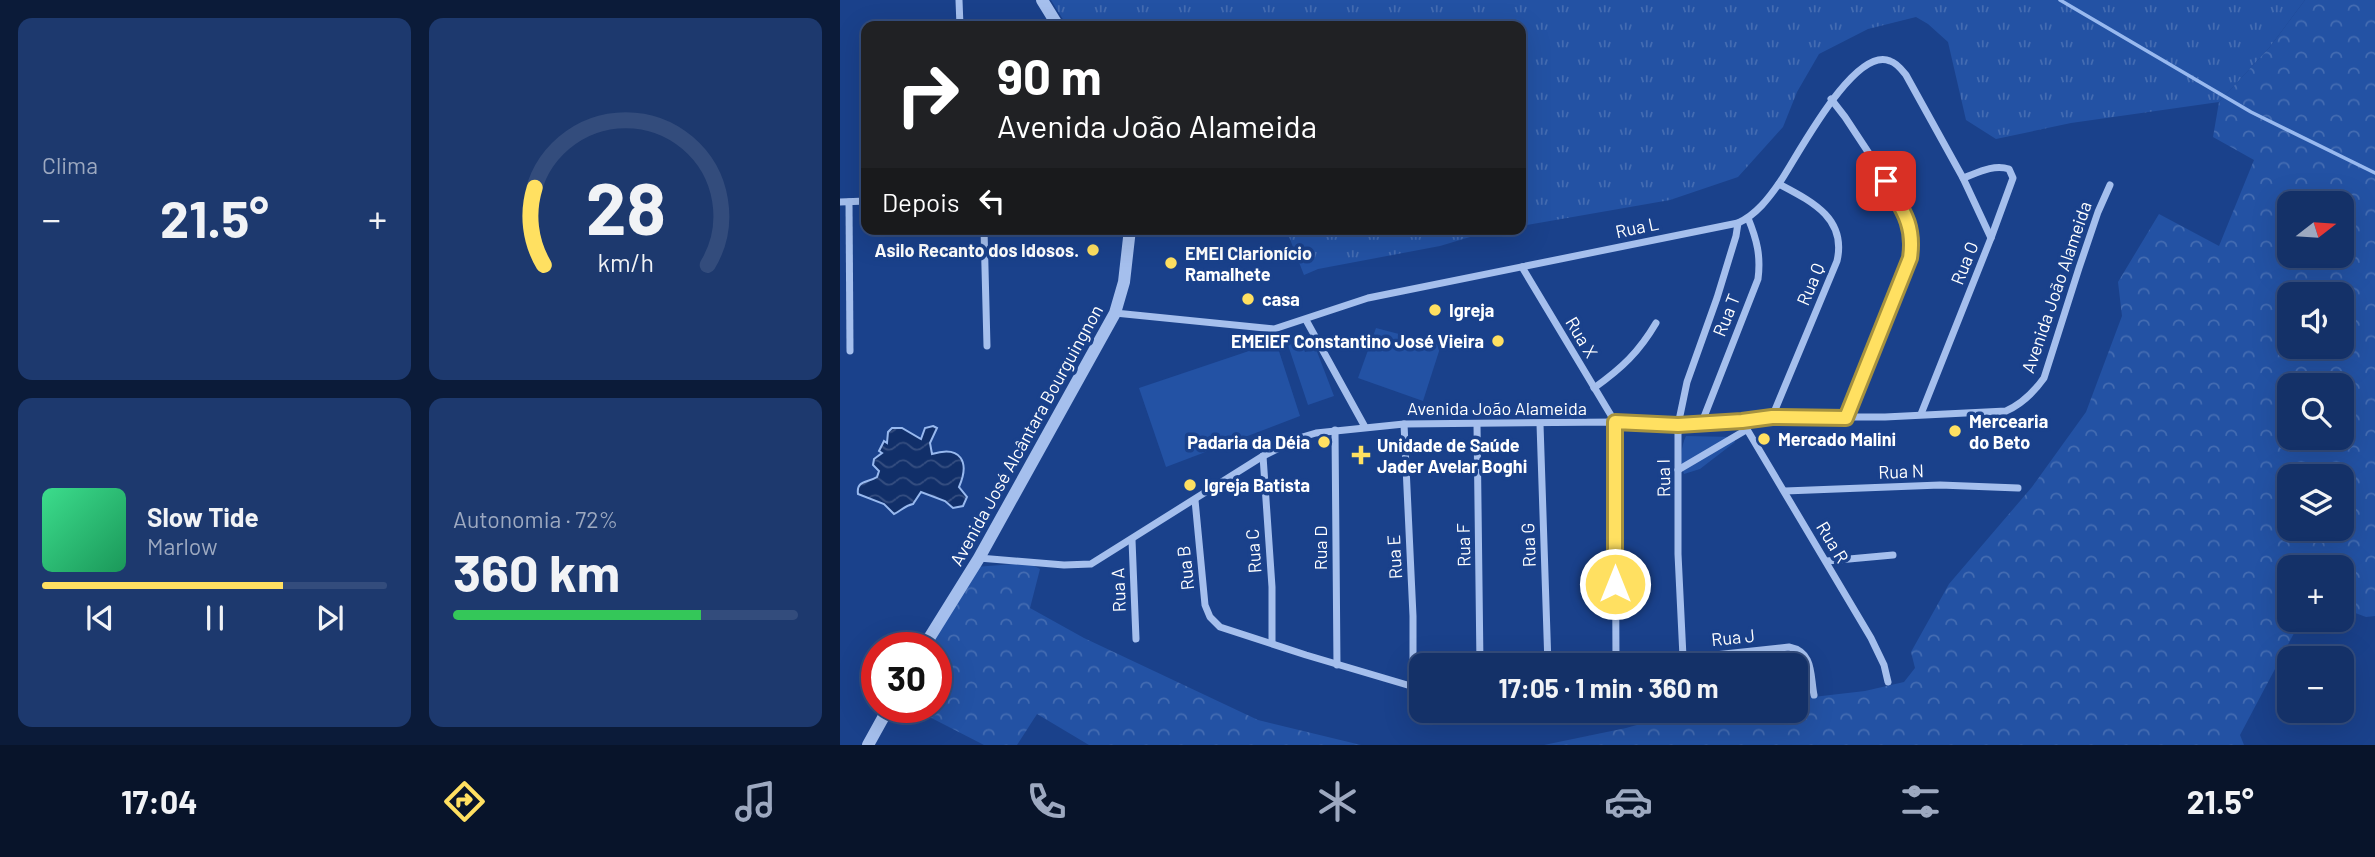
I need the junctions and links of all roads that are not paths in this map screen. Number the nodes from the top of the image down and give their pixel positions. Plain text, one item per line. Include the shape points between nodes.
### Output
1 (959, 0) edge
2 (1042, 0) edge
3 (960, 21) edge
4 (1055, 21) edge
5 (1831, 99) junction
6 (1963, 178) junction
7 (1779, 184) junction
8 (2110, 185) dead end
9 (861, 201) edge
10 (840, 202) edge
11 (849, 202) junction
12 (1748, 218) junction
13 (1738, 223) junction
14 (984, 235) edge
15 (1129, 235) edge
16 (1991, 238) junction
17 (1522, 267) junction
18 (1115, 313) junction
19 (1307, 320) junction
20 (1656, 323) dead end
21 (988, 346) dead end
22 (850, 351) dead end
23 (1594, 388) junction
24 (1921, 414) junction
25 (1772, 417) junction
26 (1846, 418) junction
27 (1742, 421) junction
28 (1615, 422) junction
29 (1702, 422) junction
30 (1404, 424) junction
31 (1477, 424) junction
32 (1540, 424) junction
33 (1678, 425) junction
34 (1365, 427) junction
35 (1335, 430) junction
36 (1746, 430) junction
37 (1263, 456) junction
38 (1678, 470) junction
39 (2018, 488) dead end
40 (1785, 491) junction
41 (1195, 500) junction
42 (1132, 540) junction
43 (1893, 555) dead end
44 (979, 558) junction
45 (1827, 561) junction
46 (933, 632) edge
47 (1136, 639) dead end
48 (1272, 643) junction
49 (1415, 653) edge
50 (1480, 653) edge
51 (1548, 653) edge
52 (1618, 653) edge
53 (1683, 653) edge
54 (1725, 653) edge
55 (1802, 653) edge
56 (1808, 658) edge
57 (1337, 665) junction
58 (1888, 682) dead end
59 (1409, 687) edge
60 (1814, 695) dead end
61 (880, 723) edge
62 (868, 745) edge

1 - 3 street
2 - 4 street
5 - 6 street, Rua L via 1865,67 1890,60 1906,75
5 - 7 street, Rua L
5 - 26 street via 1892,191 1913,240 1910,258
6 - 16 street, Rua L
6 - 16 street, Rua O via 1992,167 2011,172 2011,186
7 - 12 street, Rua L
7 - 25 street, Rua Q via 1814,202 1826,215 1839,250
8 - 24 street, Avenida João Alameida via 2082,256 2048,369 2034,391 2006,411
9 - 11 street
10 - 11 street
11 - 22 street
12 - 13 street, Rua L
12 - 29 street, Rua T via 1759,247 1758,279
13 - 17 street, Rua L
13 - 33 street, Rua I via 1687,382
14 - 21 street
15 - 18 street, Avenida José Alcântara Bourguingnon
16 - 24 street, Rua O
17 - 19 street, Rua L via 1368,298
17 - 23 street, Rua X
18 - 19 street, Rua L via 1258,329
18 - 44 street, Avenida José Alcântara Bourguingnon
19 - 34 street
20 - 23 street via 1641,348
23 - 28 street, Rua X
24 - 26 street, Avenida João Alameida
25 - 26 street, Avenida João Alameida
25 - 27 street, Avenida João Alameida
27 - 29 street, Avenida João Alameida
27 - 36 street, Rua R
28 - 32 street, Avenida João Alameida
28 - 33 street, Avenida João Alameida
28 - 52 street
29 - 33 street, Avenida João Alameida
30 - 31 street, Avenida João Alameida
30 - 34 street, Avenida João Alameida
30 - 49 street, Rua E
31 - 32 street, Avenida João Alameida
31 - 50 street, Rua F
32 - 51 street, Rua G
33 - 38 street, Rua I
34 - 35 street, Avenida João Alameida
35 - 37 street, Avenida João Alameida via 1299,438
35 - 57 street, Rua D
36 - 38 street
36 - 40 street, Rua R
37 - 41 street, Avenida João Alameida
37 - 48 street, Rua C
38 - 53 street, Rua I
39 - 40 street, Rua N via 1940,485
40 - 45 street, Rua R
41 - 42 street, Avenida João Alameida
41 - 48 street, Rua B via 1210,617 1220,627
42 - 44 street, Avenida João Alameida via 1084,566
42 - 47 street, Rua A
43 - 45 street
44 - 46 street, Avenida José Alcântara Bourguingnon
45 - 58 street, Rua R via 1878,650
48 - 57 street
54 - 55 street, Rua J via 1789,647
56 - 60 street, Rua J
57 - 59 street
61 - 62 street

